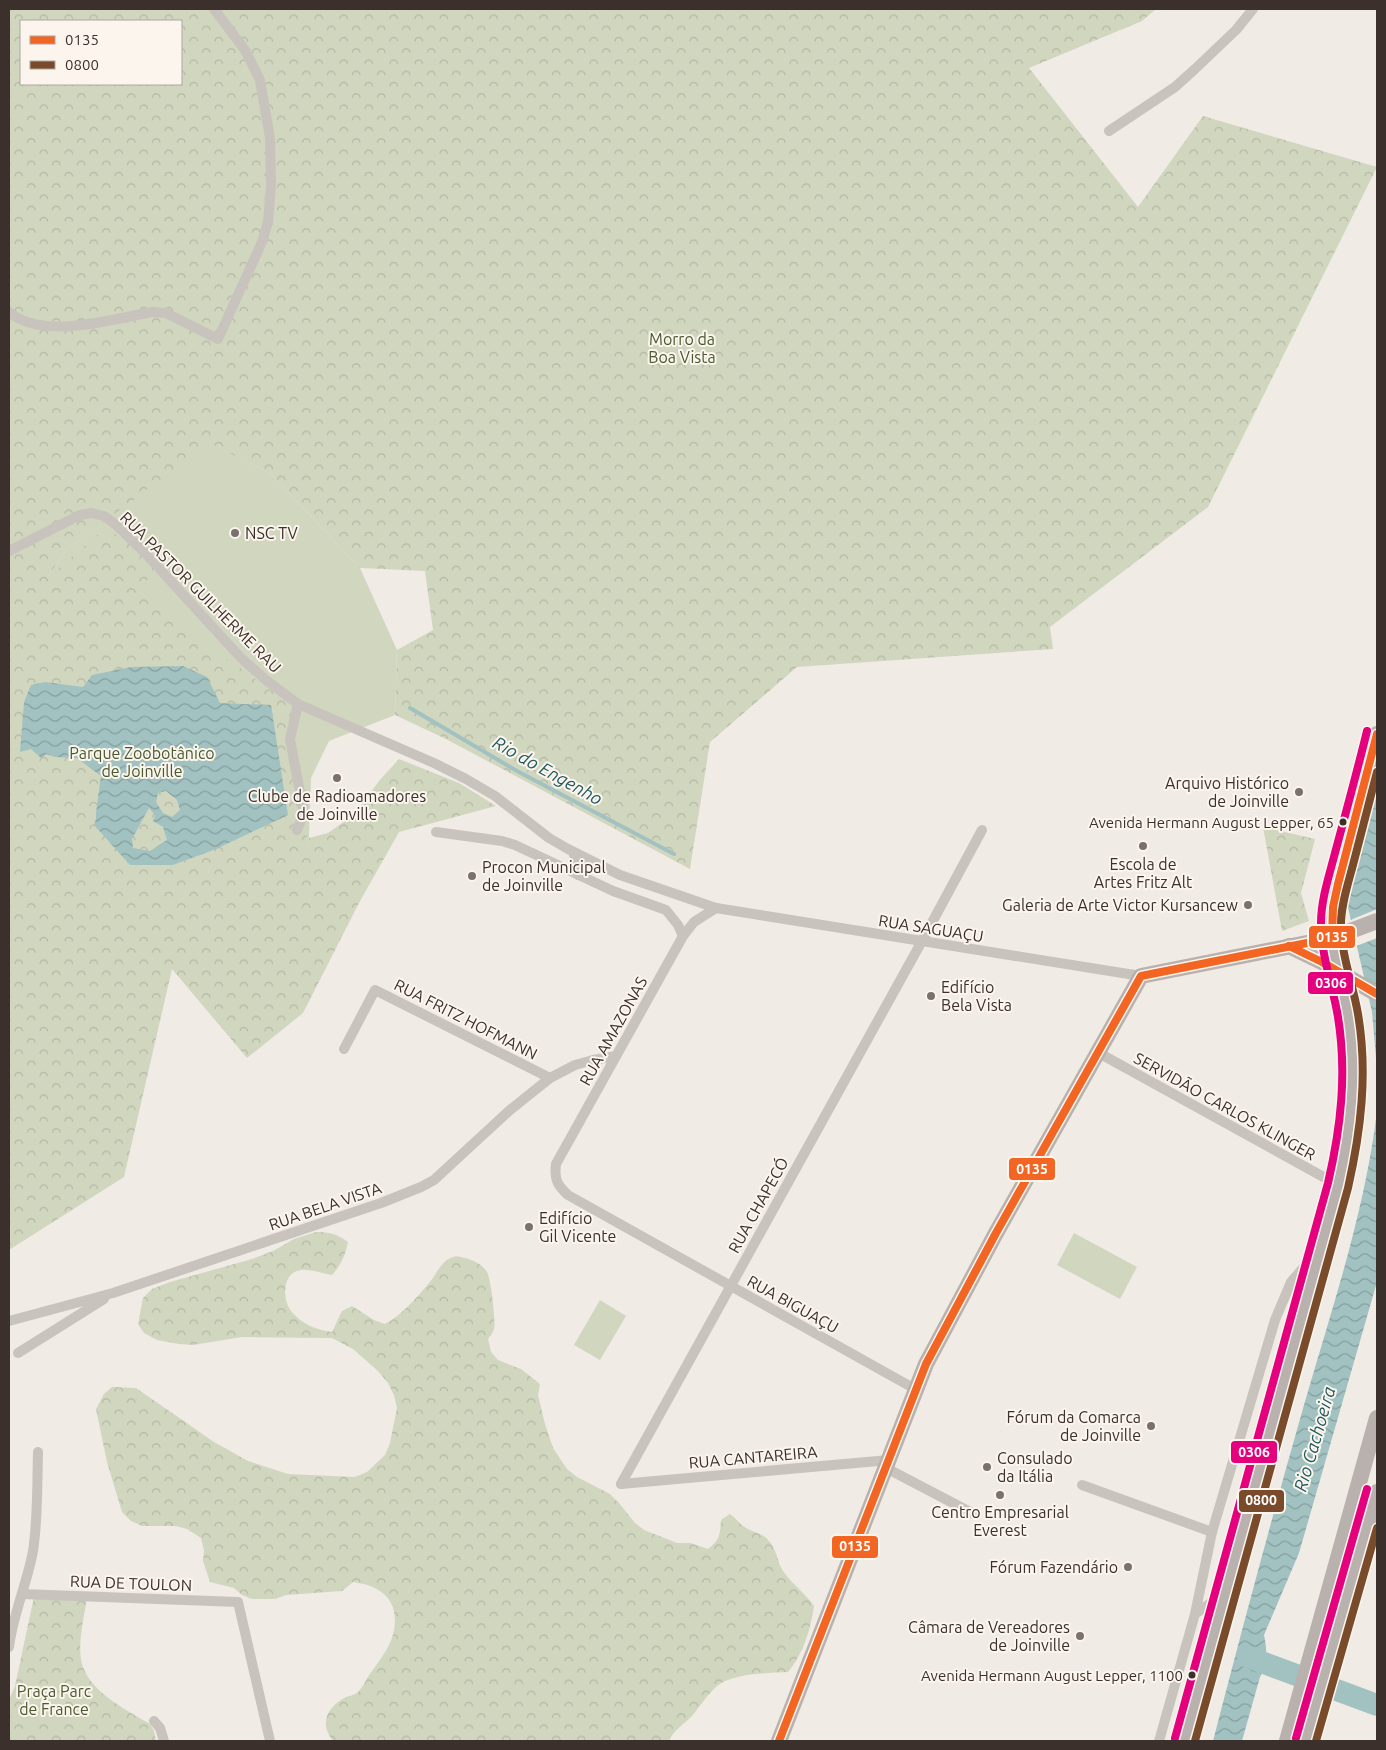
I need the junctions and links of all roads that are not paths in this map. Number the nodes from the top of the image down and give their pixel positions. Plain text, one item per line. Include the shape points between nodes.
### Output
1 (214, 9) edge
2 (1253, 9) edge
3 (1110, 131) dead end
4 (9, 312) edge
5 (9, 551) edge
6 (298, 704) junction
7 (1377, 734) edge
8 (297, 830) dead end
9 (982, 830) dead end
10 (436, 832) dead end
11 (573, 852) junction
12 (598, 864) junction
13 (578, 875) junction
14 (659, 889) junction
15 (654, 905) junction
16 (716, 908) junction
17 (1377, 921) edge
18 (683, 936) junction
19 (1332, 938) junction
20 (922, 941) junction
21 (1289, 946) junction
22 (1339, 972) junction
23 (1141, 976) junction
24 (1377, 994) edge
25 (344, 1049) dead end
26 (1097, 1052) junction
27 (616, 1056) junction
28 (550, 1078) junction
29 (556, 1181) joint
30 (1338, 1186) junction
31 (1322, 1246) junction
32 (731, 1286) junction
33 (113, 1293) junction
34 (9, 1321) edge
35 (18, 1353) dead end
36 (915, 1389) junction
37 (1377, 1418) edge
38 (38, 1452) dead end
39 (887, 1464) junction
40 (620, 1484) joint
41 (1082, 1485) dead end
42 (1377, 1492) edge
43 (974, 1514) dead end
44 (1212, 1532) junction
45 (1226, 1592) junction
46 (22, 1594) junction
47 (1195, 1614) junction
48 (9, 1648) edge
49 (154, 1721) dead end
50 (164, 1741) edge
51 (270, 1741) edge
52 (779, 1741) edge
53 (1159, 1741) edge
54 (1185, 1741) edge
55 (1287, 1741) edge
56 (1306, 1741) edge

1 - 4 street via 245,50 260,80 270,138 271,185 268,222 262,242 218,339 166,313 152,312 62,326 36,325 15,318
2 - 3 street via 1236,30 1175,87
5 - 6 street, RUA PASTOR GUILHERME RAU via 80,515 104,516 145,553 241,658
6 - 8 street via 290,739 303,808
6 - 11 street, RUA PASTOR GUILHERME RAU via 466,779
7 - 19 main road via 1338,884
9 - 20 street, RUA CHAPECÓ
10 - 13 street via 502,840
11 - 12 street, RUA PASTOR GUILHERME RAU
11 - 13 street
12 - 13 street
12 - 14 street, RUA PASTOR GUILHERME RAU
13 - 15 street
14 - 15 street
14 - 16 street, RUA PASTOR GUILHERME RAU
15 - 18 street via 672,916
16 - 18 street, RUA AMAZONAS via 694,922
16 - 20 street, RUA SAGUAÇU
17 - 19 main road
18 - 27 street, RUA AMAZONAS
19 - 21 main road
19 - 22 main road
20 - 23 street, RUA SAGUAÇU
20 - 32 street, RUA CHAPECÓ
21 - 22 main road
21 - 23 main road
22 - 24 main road
22 - 30 main road via 1352,1040 1354,1092 1350,1132
23 - 26 main road
25 - 28 street, RUA FRITZ HOFMANN via 374,990
26 - 30 street, SERVIDÃO CARLOS KLINGER
26 - 36 main road via 971,1278
27 - 28 street, RUA BELA VISTA via 575,1065
27 - 29 street, RUA AMAZONAS via 556,1164
28 - 33 street, RUA BELA VISTA via 440,1175 421,1187
29 - 32 street, RUA BIGUAÇU via 568,1195
30 - 31 main road
31 - 44 street via 1291,1282 1283,1298
31 - 45 main road
32 - 36 street, RUA BIGUAÇU
32 - 40 street, RUA CHAPECÓ
33 - 34 street, RUA BELA VISTA
33 - 35 street
36 - 39 main road
37 - 55 main road
38 - 46 street via 35,1535
39 - 40 street, RUA CANTAREIRA
39 - 43 street
39 - 52 main road
41 - 44 street
42 - 56 main road
44 - 47 street
45 - 47 street
45 - 54 main road
46 - 48 street
46 - 51 street, RUA DE TOULON via 238,1602
47 - 53 street
49 - 50 street

